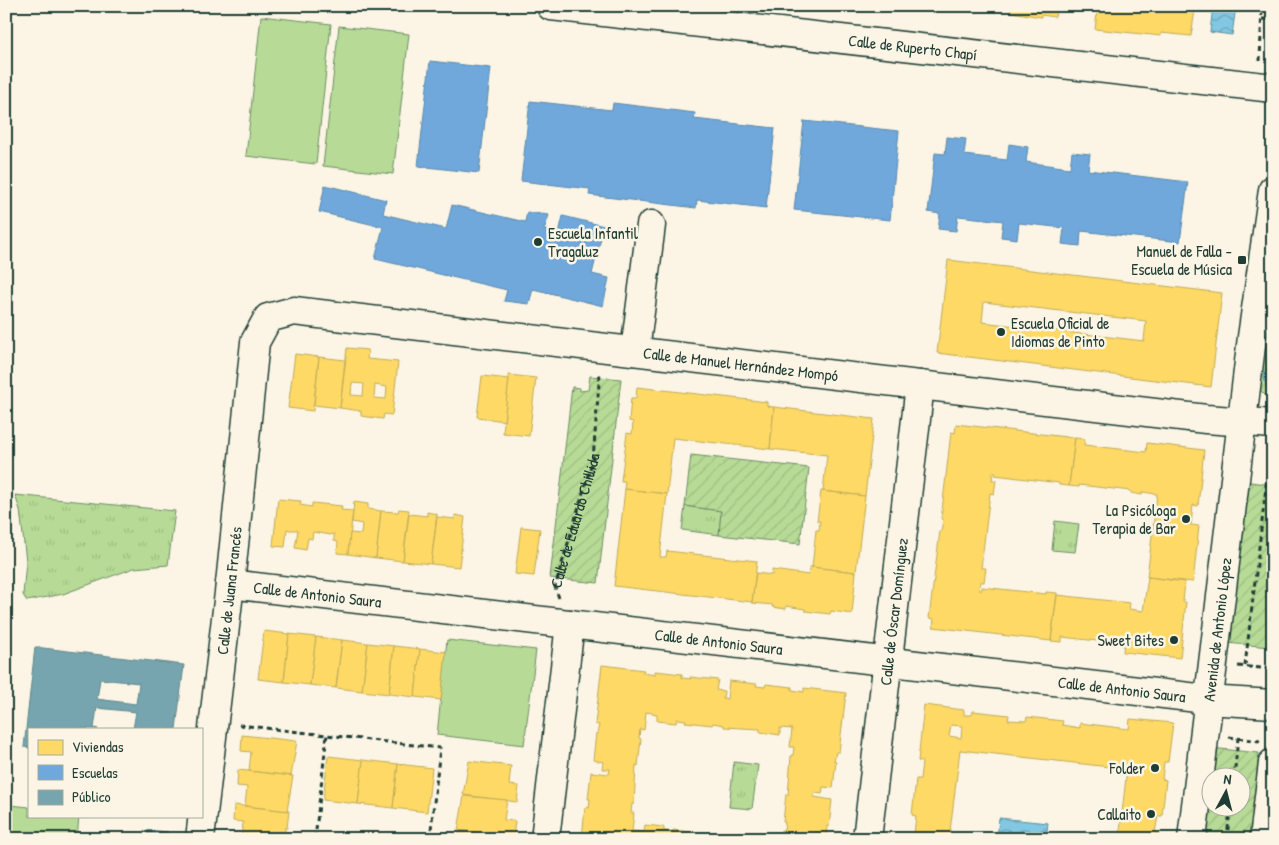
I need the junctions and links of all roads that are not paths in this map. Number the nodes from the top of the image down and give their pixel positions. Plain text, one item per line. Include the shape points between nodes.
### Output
1 (551, 6) edge
2 (1273, 88) edge
3 (1273, 190) edge
4 (651, 225) dead end
5 (255, 342) joint
6 (636, 351) junction
7 (920, 385) junction
8 (1242, 420) junction
9 (1273, 424) edge
10 (230, 584) junction
11 (570, 624) junction
12 (888, 662) junction
13 (1208, 699) junction
14 (1273, 704) edge
15 (1268, 752) edge
16 (200, 839) edge
17 (545, 839) edge
18 (867, 839) edge
19 (1192, 839) edge
20 (1264, 839) edge

1 - 2 street, Calle de Ruperto Chapí
3 - 8 street, Avenida de Antonio López
4 - 6 street
5 - 6 street, Calle de Manuel Hernández Mompó via 268,318 294,311
5 - 10 street, Calle de Juana Francés
6 - 7 street, Calle de Manuel Hernández Mompó
7 - 8 street, Calle de Manuel Hernández Mompó
7 - 12 street, Calle de Óscar Domínguez
8 - 9 street, Calle de Manuel Hernández Mompó
8 - 13 street, Avenida de Antonio López
10 - 11 street, Calle de Antonio Saura
10 - 16 street, Calle de Juana Francés
11 - 12 street, Calle de Antonio Saura
11 - 17 street
12 - 13 street, Calle de Antonio Saura
12 - 18 street, Calle de Óscar Domínguez
13 - 14 street, Calle de Antonio Saura
13 - 19 street, Avenida de Antonio López
15 - 20 street

